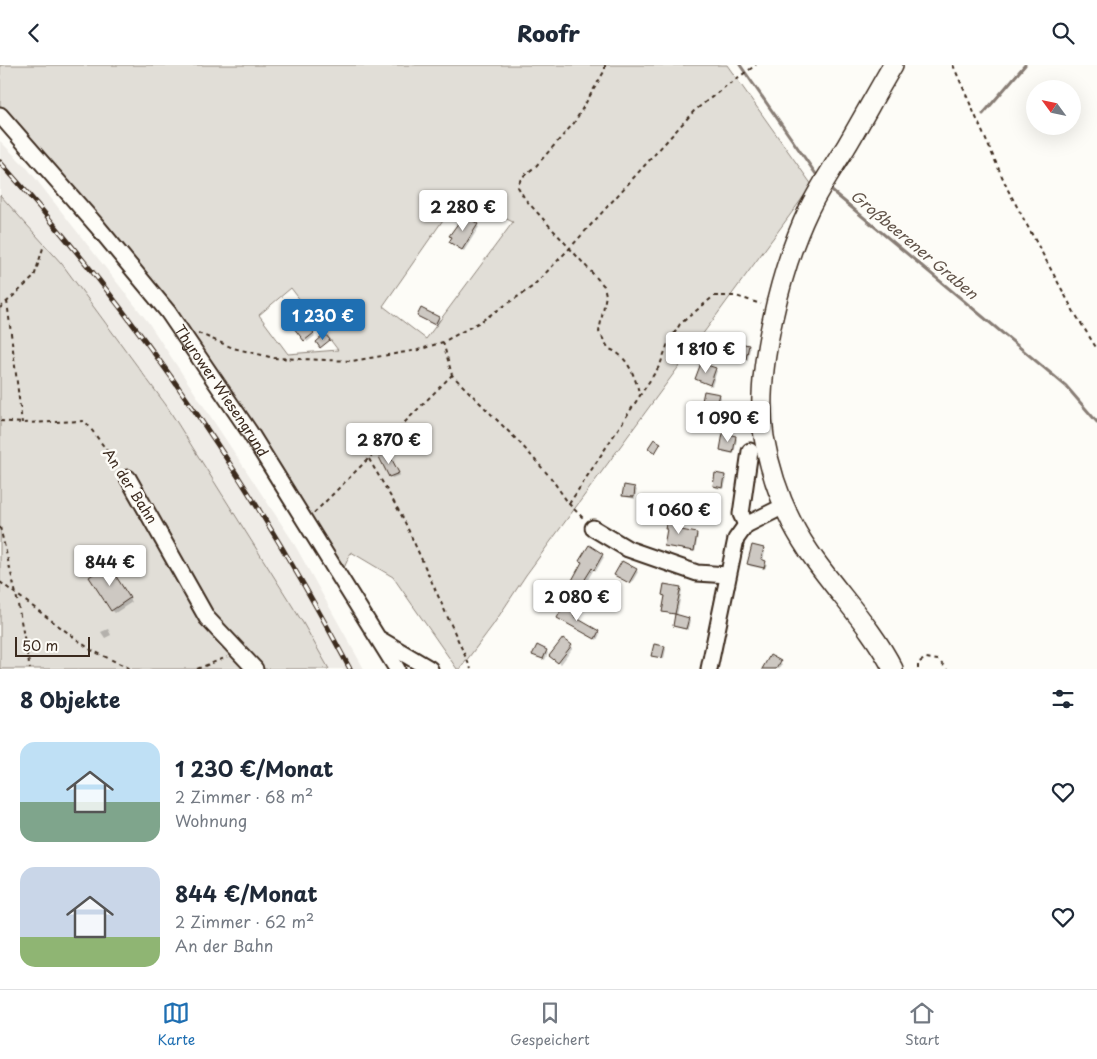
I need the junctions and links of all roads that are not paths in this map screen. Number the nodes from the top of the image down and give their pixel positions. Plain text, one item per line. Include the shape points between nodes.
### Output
1 (893, 65) edge
2 (0, 115) edge
3 (750, 451) dead end
4 (128, 478) road end
5 (784, 506) junction
6 (746, 525) junction
7 (593, 528) road end
8 (728, 575) junction
9 (378, 637) junction
10 (256, 669) edge
11 (397, 669) edge
12 (430, 669) edge
13 (709, 669) edge
14 (893, 669) edge

1 - 5 main road via 814,200 794,247 775,309 767,352 762,413 764,438
2 - 9 street, Thyrower Wiesengrund via 168,312 249,431
3 - 6 street via 741,514
4 - 10 street, An der Bahn via 207,618
5 - 6 street
5 - 14 main road via 812,556 869,629
6 - 8 street via 736,539
7 - 8 street via 628,549 698,573
8 - 13 street
9 - 11 street
9 - 12 street, Thyrower Wiesengrund

